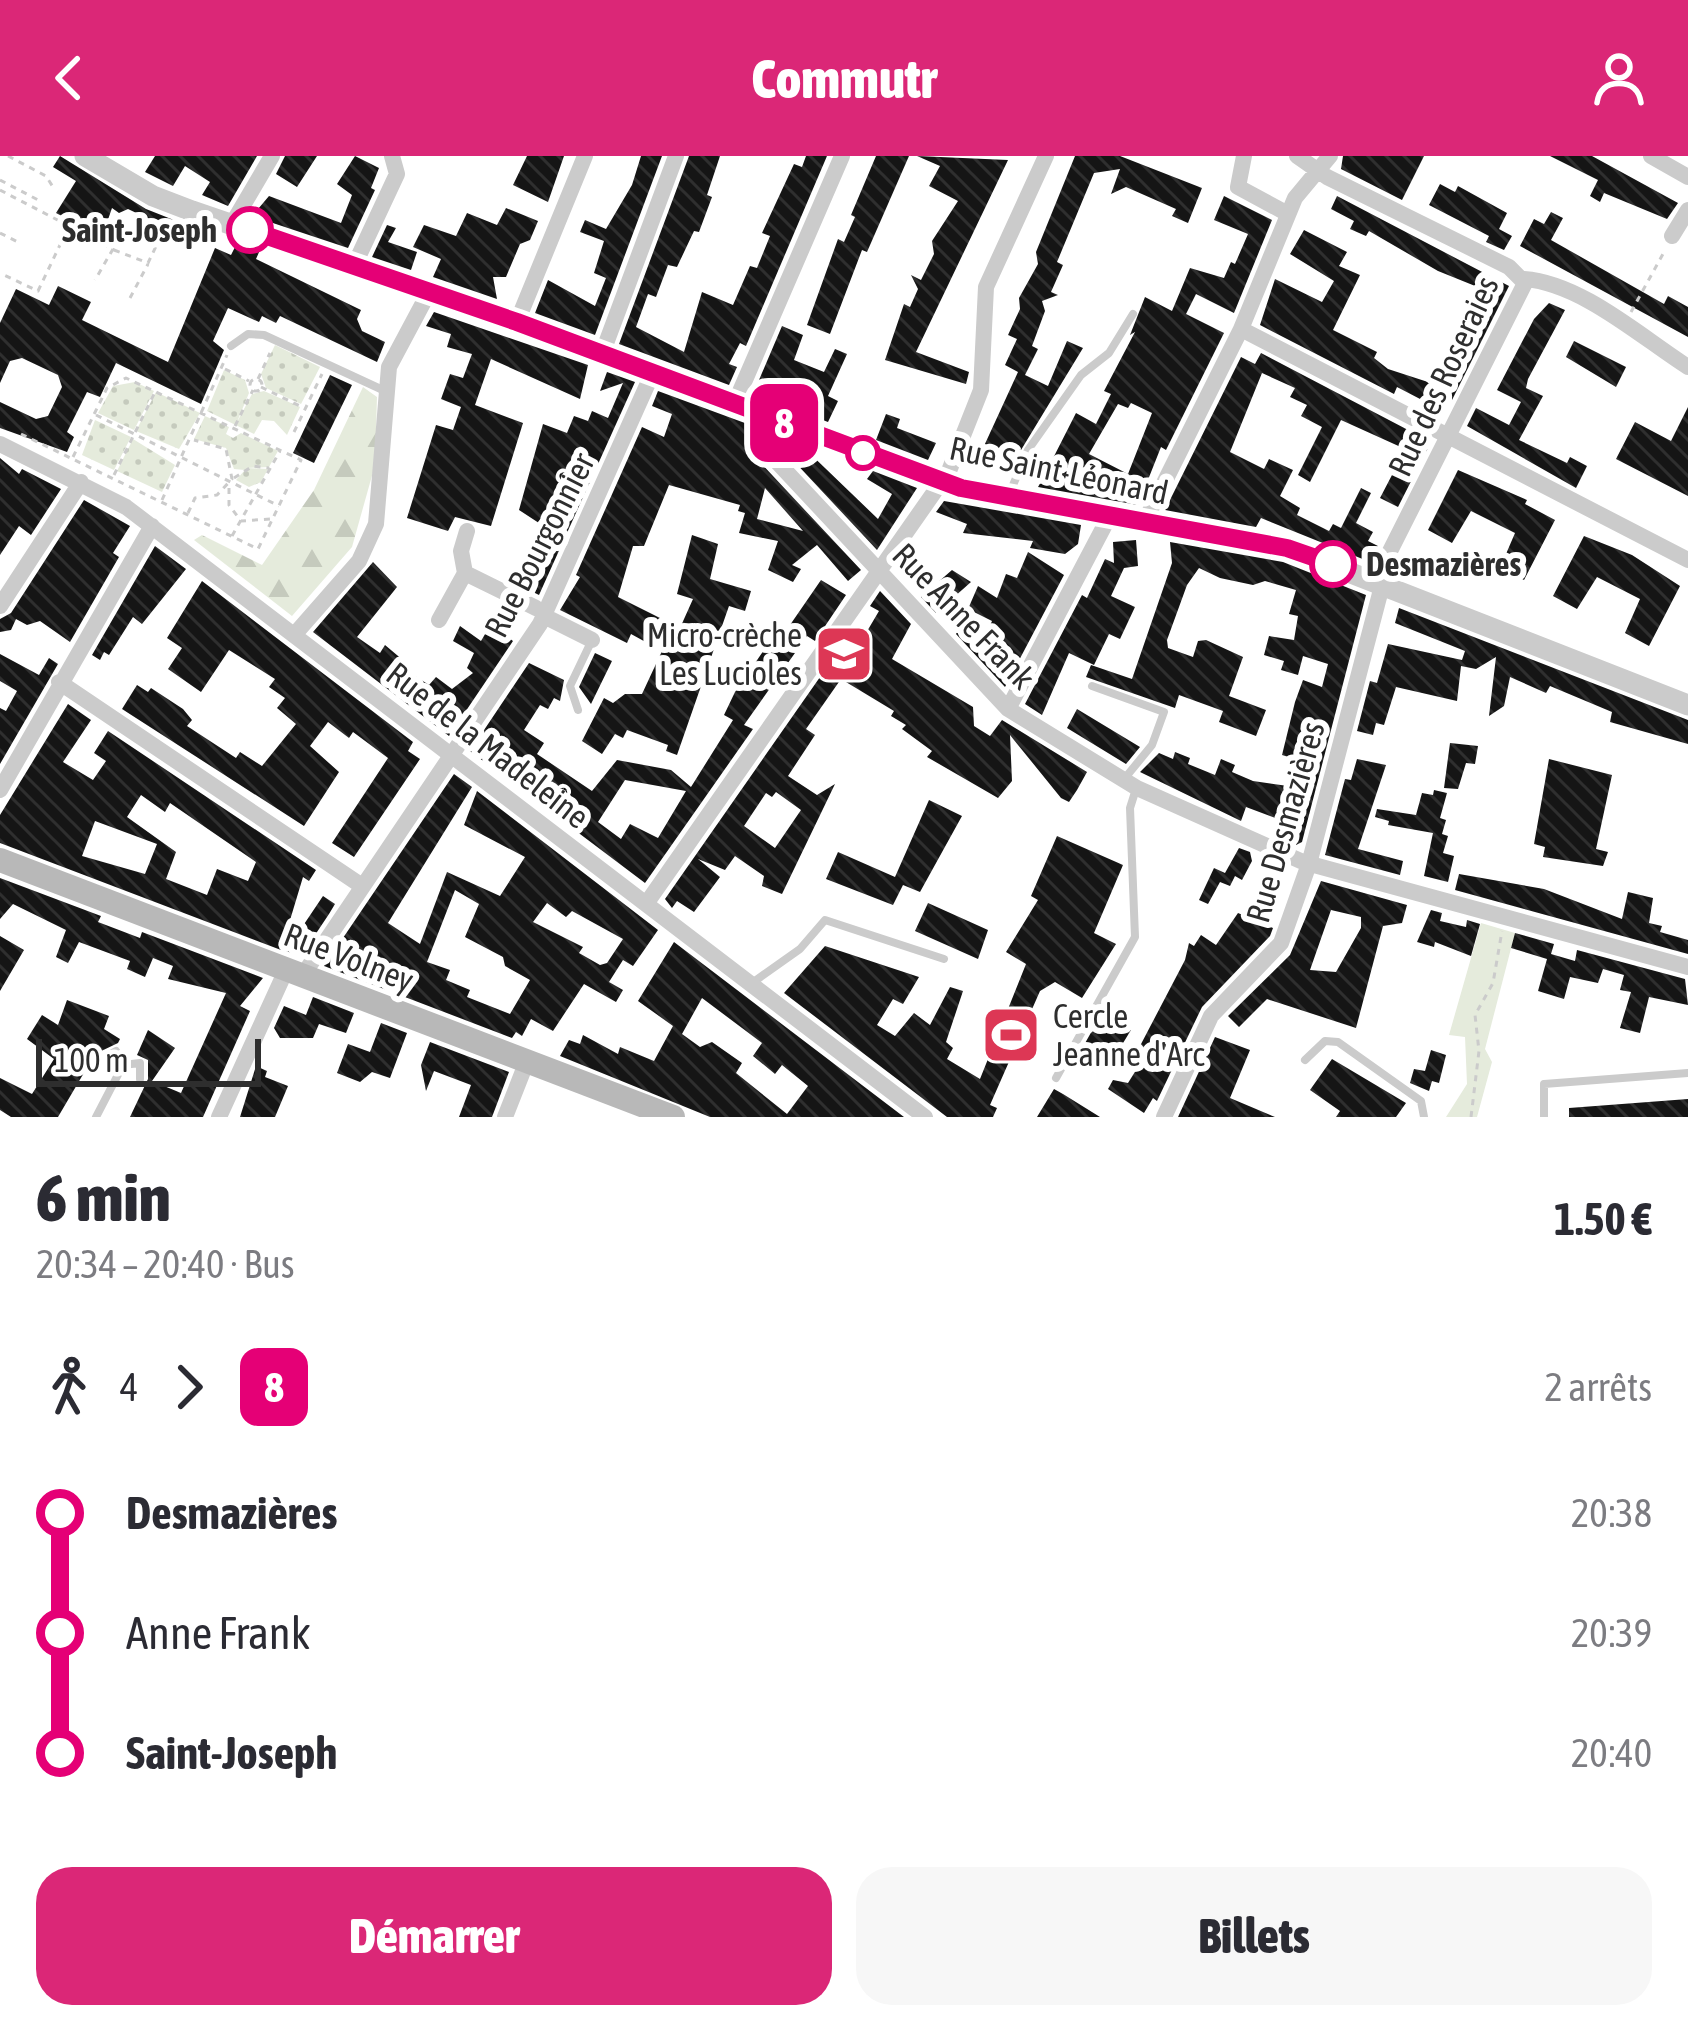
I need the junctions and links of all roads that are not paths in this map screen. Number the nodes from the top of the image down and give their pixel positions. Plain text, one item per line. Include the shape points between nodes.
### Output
1 (85, 156) edge
2 (272, 156) edge
3 (392, 156) edge
4 (585, 156) edge
5 (676, 156) edge
6 (842, 156) edge
7 (1046, 156) edge
8 (1244, 156) edge
9 (1298, 156) edge
10 (1330, 156) edge
11 (1651, 156) edge
12 (1316, 171) junction
13 (1688, 177) edge
14 (1688, 210) edge
15 (1288, 214) junction
16 (232, 224) junction
17 (1671, 239) road end
18 (354, 266) junction
19 (1524, 279) junction
20 (429, 292) junction
21 (1132, 314) dead end
22 (517, 322) junction
23 (1241, 329) junction
24 (231, 346) road end
25 (602, 354) junction
26 (1688, 367) edge
27 (653, 373) junction
28 (387, 391) junction
29 (735, 403) junction
30 (765, 415) junction
31 (1450, 438) junction
32 (0, 444) edge
33 (940, 481) junction
34 (81, 482) junction
35 (1008, 500) junction
36 (1109, 517) junction
37 (1144, 523) junction
38 (152, 526) junction
39 (467, 531) dead end
40 (1688, 560) edge
41 (876, 569) junction
42 (465, 574) junction
43 (1379, 581) junction
44 (0, 607) edge
45 (540, 612) junction
46 (439, 620) dead end
47 (295, 634) junction
48 (592, 640) joint
49 (59, 682) junction
50 (1092, 686) dead end
51 (1688, 705) edge
52 (578, 710) dead end
53 (1008, 710) junction
54 (451, 755) junction
55 (1130, 784) junction
56 (0, 790) edge
57 (0, 860) edge
58 (1309, 864) junction
59 (362, 886) junction
60 (646, 904) junction
61 (944, 958) dead end
62 (1688, 968) edge
63 (295, 972) junction
64 (751, 984) junction
65 (101, 1059) dead end
66 (526, 1060) junction
67 (1305, 1060) dead end
68 (122, 1065) junction
69 (1688, 1073) edge
70 (1056, 1078) dead end
71 (140, 1079) dead end
72 (95, 1117) edge
73 (219, 1117) edge
74 (506, 1117) edge
75 (674, 1117) edge
76 (925, 1117) edge
77 (1164, 1117) edge
78 (1424, 1117) edge
79 (1544, 1117) edge

1 - 16 street, Rue Saint-Léonard via 153,196
2 - 16 street
3 - 18 street via 397,174
4 - 22 street
5 - 25 street
6 - 29 street
7 - 33 street via 986,287 982,390
8 - 15 street via 1242,192
9 - 12 street, Rue des Roseraies
10 - 12 street
11 - 13 street
12 - 15 street
12 - 19 street, Rue des Roseraies
14 - 17 street
15 - 23 street
16 - 18 street, Rue Saint-Léonard
18 - 20 street, Rue Saint-Léonard
19 - 26 street via 1586,303
19 - 31 street, Rue des Roseraies
20 - 22 street, Rue Saint-Léonard
20 - 28 street via 389,367
21 - 35 lane via 1028,450
22 - 25 street, Rue Saint-Léonard
23 - 31 street
23 - 37 street
24 - 28 lane via 248,334 275,340
25 - 27 street, Rue Saint-Léonard
27 - 29 street, Rue Saint-Léonard
27 - 45 street, Rue Bourgonnier
28 - 47 street via 376,524 359,561
29 - 30 street, Rue Saint-Léonard
30 - 33 street, Rue Saint-Léonard
30 - 41 street, Rue Anne Frank via 766,450
31 - 40 street
31 - 43 street, Rue des Roseraies
32 - 34 street, Rue de la Madeleine
33 - 35 street, Rue Saint-Léonard
33 - 41 street
34 - 38 street, Rue de la Madeleine
34 - 44 street
35 - 36 street, Rue Saint-Léonard
36 - 37 street, Rue Saint-Léonard
36 - 53 street
37 - 43 street, Rue Saint-Léonard via 1287,548
38 - 47 street, Rue de la Madeleine
38 - 49 street
39 - 42 street
41 - 53 street, Rue Anne Frank
41 - 60 street
42 - 45 street
42 - 46 street
43 - 51 street, Rue Saint-Léonard
43 - 58 street, Rue Desmazières
45 - 48 street
45 - 54 street, Rue Bourgonnier
47 - 54 street, Rue de la Madeleine
48 - 52 lane via 570,686
49 - 56 street
49 - 59 street
50 - 55 lane via 1164,712
53 - 55 street, Rue Anne Frank
54 - 59 street, Rue Bourgonnier
54 - 60 street, Rue de la Madeleine
55 - 58 street, Rue Anne Frank
55 - 70 lane via 1135,937
57 - 63 main road, Rue Volney
58 - 62 street, Rue Anne Frank
58 - 77 street, Rue Desmazières via 1281,944 1211,1016
59 - 63 street, Rue Bourgonnier
60 - 64 street, Rue de la Madeleine
61 - 64 lane via 825,920
63 - 66 main road, Rue Volney
63 - 73 street, Rue Bourgonnier
64 - 76 street, Rue de la Madeleine
65 - 68 lane via 116,1051
66 - 74 street
66 - 75 main road, Rue Volney
67 - 78 lane via 1324,1041 1338,1042 1421,1101
68 - 71 lane via 140,1063
68 - 72 lane
69 - 79 lane via 1544,1084

